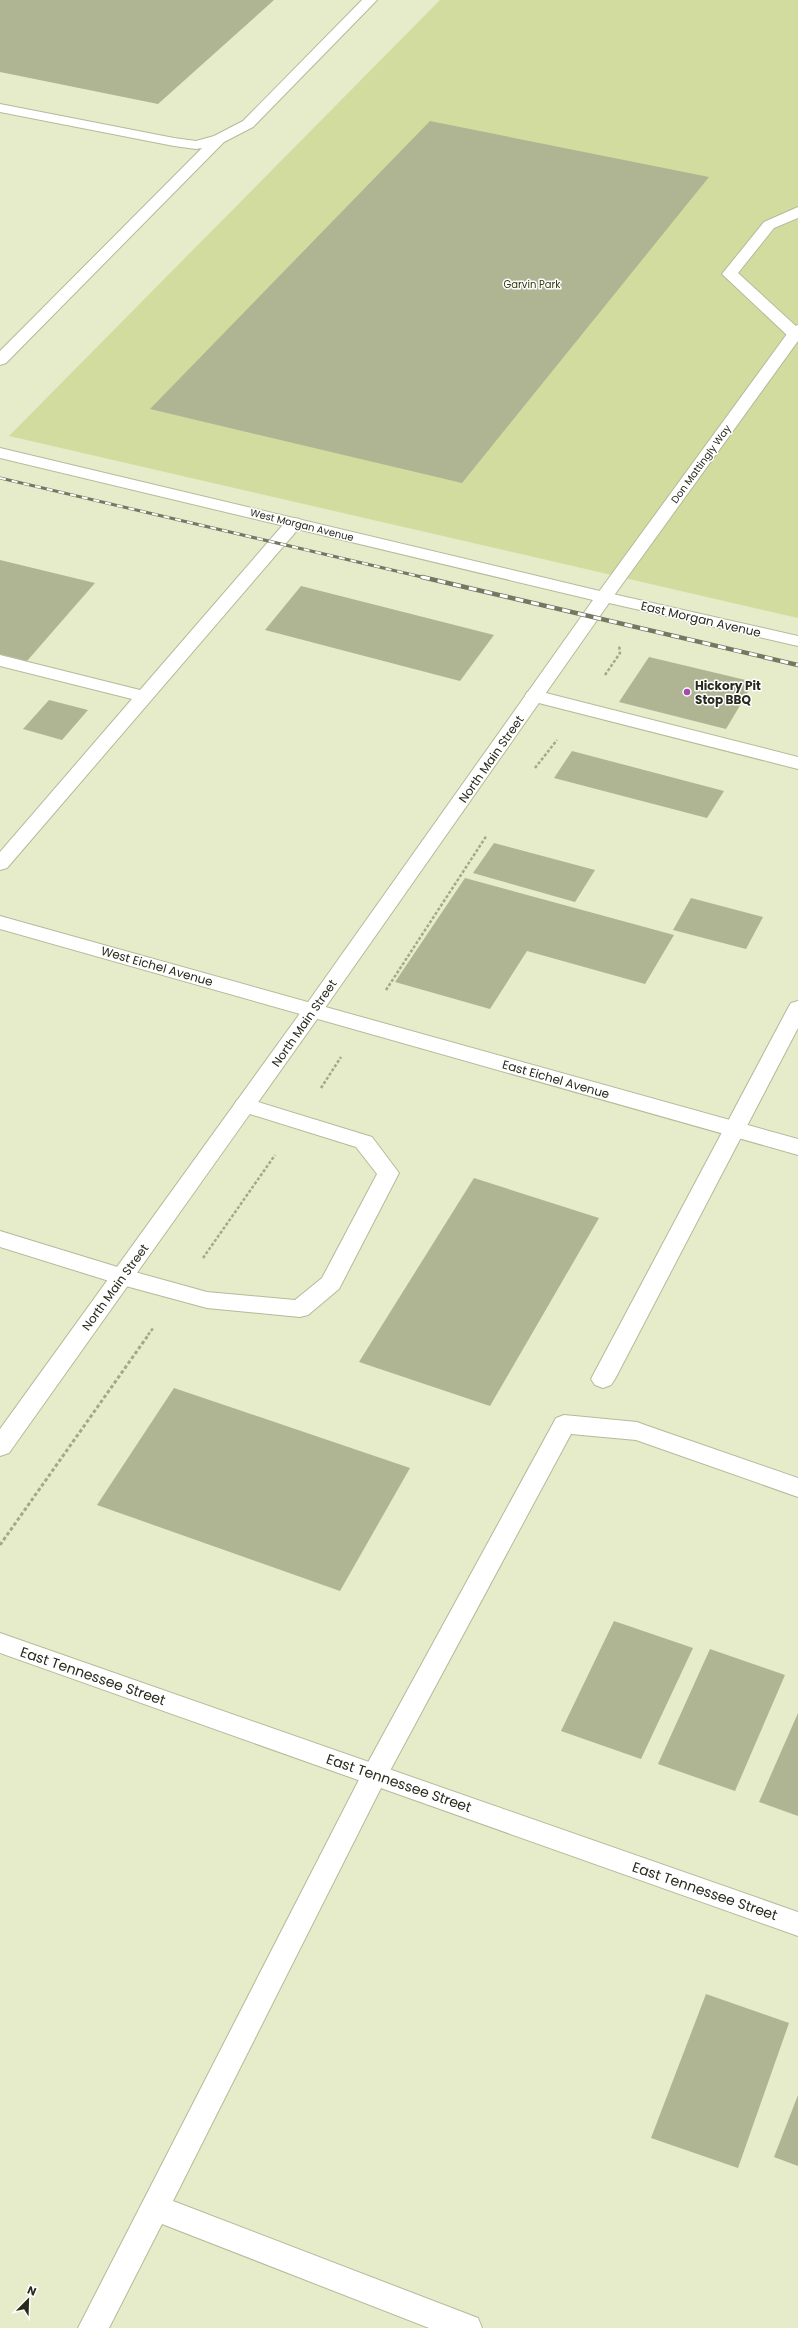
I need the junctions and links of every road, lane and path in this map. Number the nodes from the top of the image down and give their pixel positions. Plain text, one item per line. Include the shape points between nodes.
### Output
1 (370, 0) edge
2 (0, 108) edge
3 (219, 139) junction
4 (798, 212) edge
5 (797, 332) edge
6 (0, 360) edge
7 (0, 453) edge
8 (294, 523) junction
9 (604, 597) junction
10 (798, 641) edge
11 (0, 660) edge
12 (144, 696) junction
13 (534, 696) junction
14 (798, 763) edge
15 (0, 864) edge
16 (0, 922) edge
17 (798, 1008) edge
18 (313, 1010) junction
19 (245, 1105) junction
20 (736, 1130) junction
21 (798, 1147) edge
22 (0, 1239) edge
23 (122, 1277) junction
24 (603, 1379) dead end
25 (0, 1447) edge
26 (798, 1488) edge
27 (0, 1643) edge
28 (375, 1774) junction
29 (798, 1924) edge
30 (154, 2207) junction
31 (93, 2328) edge
32 (467, 2328) edge

1 - 3 street via 248,124
2 - 3 street via 174,142 196,145
3 - 6 street
4 - 5 street via 769,225 730,274
5 - 9 street, Don Mattingly Way
7 - 8 street, West Morgan Avenue
8 - 9 street, West Morgan Avenue
8 - 12 street
9 - 10 street, East Morgan Avenue
9 - 13 street, North Main Street
11 - 12 street
12 - 15 street
13 - 14 street
13 - 18 street, North Main Street
16 - 18 street, West Eichel Avenue
17 - 20 street
18 - 19 street, North Main Street
18 - 20 street, East Eichel Avenue
19 - 23 street, North Main Street
19 - 23 street via 364,1142 388,1173 331,1283 300,1309 207,1300
20 - 21 street, East Eichel Avenue
20 - 24 street
22 - 23 street
23 - 25 street, North Main Street
26 - 28 street via 637,1431 564,1424
27 - 28 street, East Tennessee Street
28 - 29 street, East Tennessee Street
28 - 30 street
30 - 31 street
30 - 32 street

